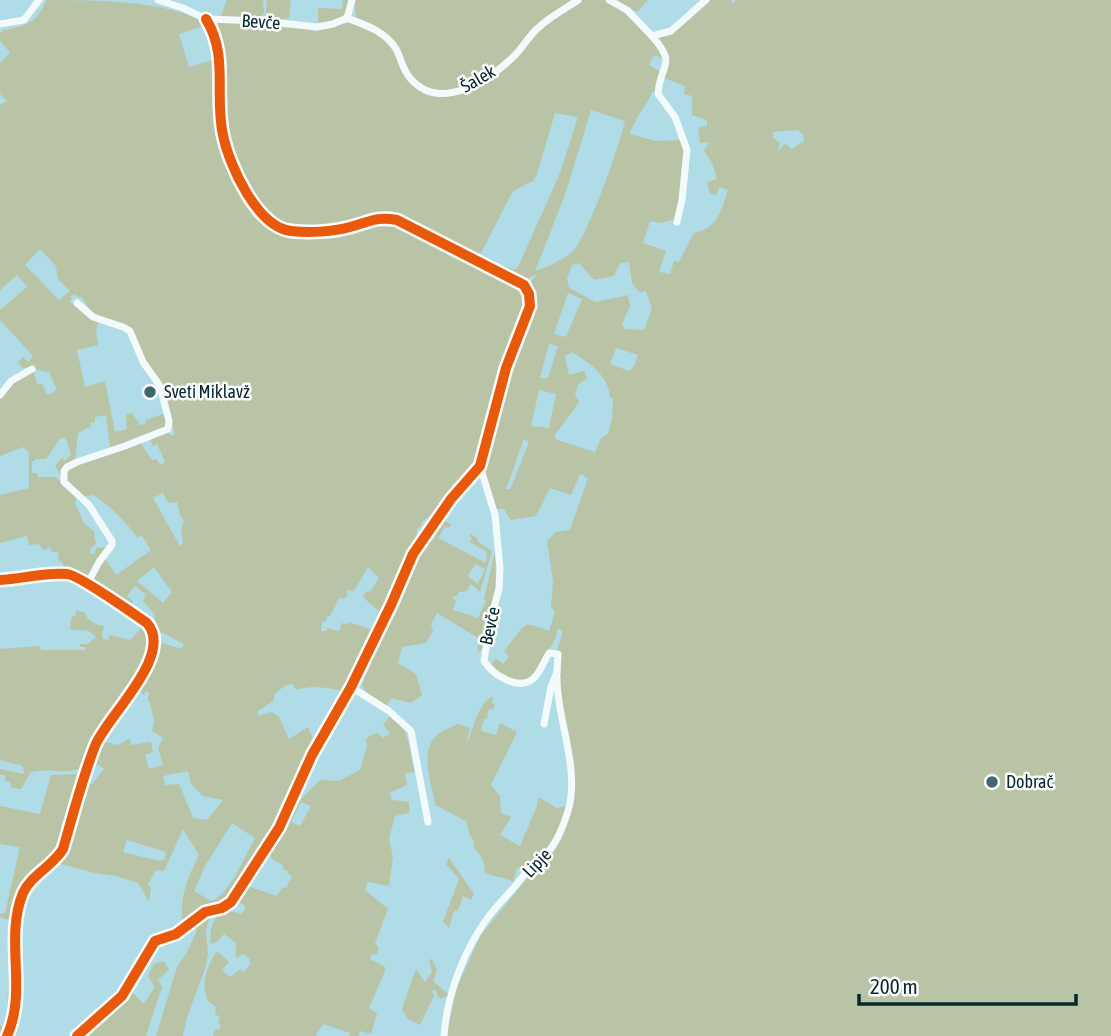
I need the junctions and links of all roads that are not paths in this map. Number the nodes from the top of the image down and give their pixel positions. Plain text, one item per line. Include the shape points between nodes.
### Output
1 (39, 0) edge
2 (158, 0) edge
3 (352, 0) edge
4 (578, 0) edge
5 (609, 0) edge
6 (706, 0) edge
7 (347, 18) junction
8 (206, 19) junction
9 (0, 24) edge
10 (652, 36) junction
11 (677, 222) dead end
12 (77, 303) dead end
13 (32, 369) dead end
14 (0, 395) edge
15 (480, 466) junction
16 (0, 580) edge
17 (88, 583) junction
18 (557, 672) junction
19 (351, 687) junction
20 (544, 724) dead end
21 (428, 822) dead end
22 (7, 1036) edge
23 (77, 1036) edge
24 (444, 1036) edge

1 - 9 street via 24,20
2 - 8 street, Bevče
3 - 7 street
4 - 7 street, Šalek via 538,27 514,55 481,81 443,95 422,90 408,76 395,46 375,28
5 - 10 street via 627,10
6 - 10 street via 671,31
7 - 8 street, Bevče via 317,27
8 - 15 street via 218,48 222,134 255,209 272,226 290,231 328,230 382,217 397,220 523,285 529,294 530,306 506,368
10 - 11 street via 667,59 658,94 675,117 687,150
12 - 17 street via 93,317 130,331 160,386 169,421 168,429 64,471 64,482 89,505 113,541
13 - 14 street
15 - 18 street, Bevče via 495,515 500,569 484,661 494,674 531,681 554,652 558,654
15 - 19 street via 450,499 412,554
16 - 17 street via 69,574
17 - 22 street via 147,623 154,640 135,689 96,744 57,860 22,895 15,939 16,1007
18 - 20 street
18 - 24 street, Lipje via 557,697 568,748 569,807 551,850 489,915 471,946 449,1003
19 - 21 street via 411,731
19 - 23 street via 312,755 279,828 239,891 222,908 205,912 176,934 155,941 122,996

